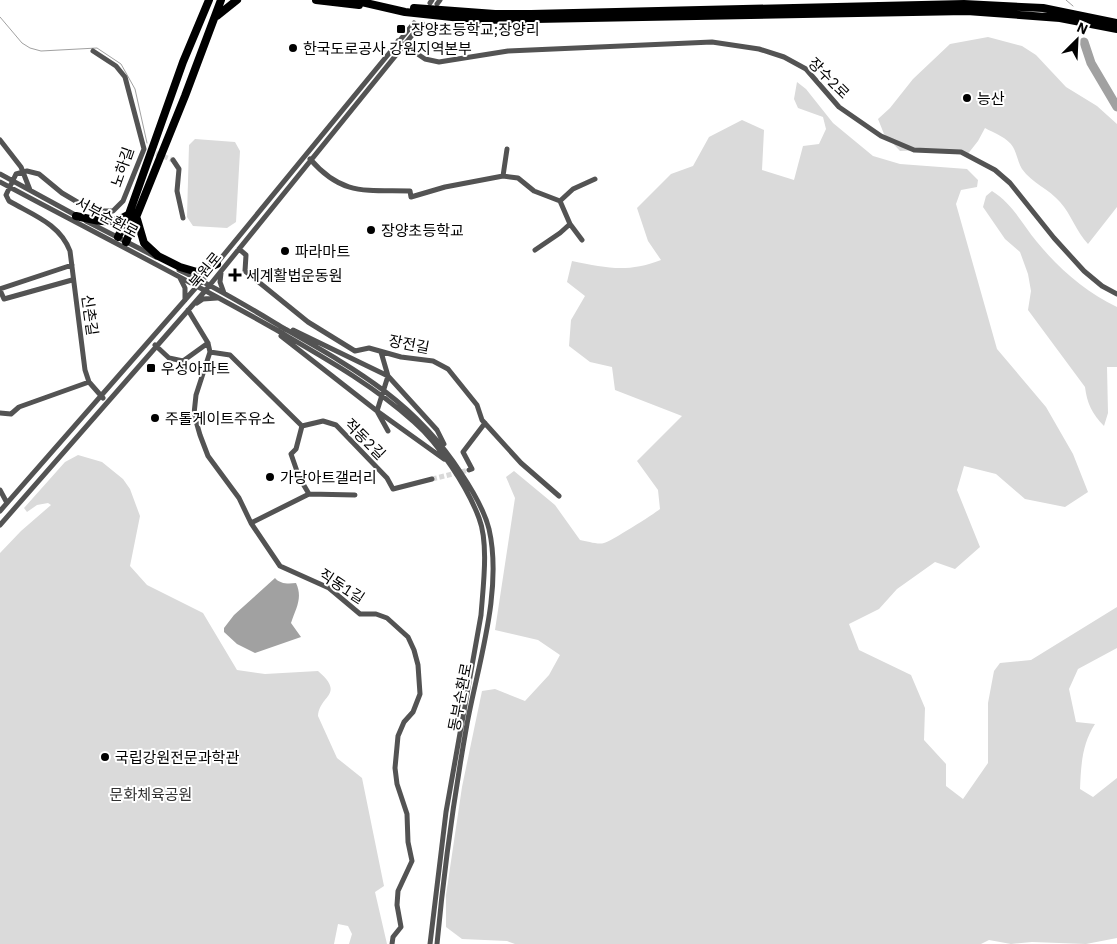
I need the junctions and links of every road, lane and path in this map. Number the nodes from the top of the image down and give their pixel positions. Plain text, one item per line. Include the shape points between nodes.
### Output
1 (202, 0) edge
2 (209, 0) edge
3 (221, 0) edge
4 (237, 0) edge
5 (316, 0) edge
6 (353, 0) edge
7 (372, 3) edge
8 (448, 14) junction
9 (201, 18) junction
10 (215, 18) junction
11 (414, 23) dead end
12 (422, 23) dead end
13 (1117, 23) edge
14 (1117, 29) edge
15 (400, 44) junction
16 (93, 51) dead end
17 (335, 117) junction
18 (341, 122) junction
19 (0, 140) edge
20 (507, 149) dead end
21 (310, 159) junction
22 (173, 160) dead end
23 (24, 172) junction
24 (32, 172) junction
25 (0, 174) edge
26 (503, 176) junction
27 (595, 179) dead end
28 (12, 181) junction
29 (0, 182) edge
30 (27, 182) junction
31 (9, 187) junction
32 (30, 190) junction
33 (560, 201) junction
34 (130, 214) junction
35 (76, 216) junction
36 (137, 218) junction
37 (183, 218) dead end
38 (570, 224) junction
39 (117, 240) junction
40 (582, 240) dead end
41 (125, 244) junction
42 (239, 249) junction
43 (535, 250) dead end
44 (159, 258) junction
45 (72, 265) junction
46 (220, 266) junction
47 (177, 267) junction
48 (178, 276) junction
49 (72, 280) junction
50 (202, 281) junction
51 (210, 285) junction
52 (197, 286) junction
53 (0, 289) edge
54 (205, 291) junction
55 (225, 293) junction
56 (1117, 294) edge
57 (219, 299) junction
58 (184, 302) junction
59 (192, 306) junction
60 (188, 310) junction
61 (253, 313) junction
62 (151, 341) junction
63 (208, 343) junction
64 (156, 346) junction
65 (210, 352) junction
66 (381, 352) junction
67 (388, 376) junction
68 (89, 382) junction
69 (102, 397) junction
70 (107, 402) junction
71 (377, 411) junction
72 (0, 413) edge
73 (485, 423) junction
74 (302, 426) junction
75 (388, 431) dead end
76 (452, 463) junction
77 (468, 470) dead end
78 (432, 479) tunnel mouth
79 (0, 490) edge
80 (309, 494) junction
81 (355, 495) dead end
82 (559, 496) dead end
83 (7, 503) junction
84 (0, 511) edge
85 (251, 523) junction
86 (0, 525) edge
87 (392, 944) edge
88 (430, 944) edge
89 (437, 944) edge

1 - 9 highway
2 - 9 highway
3 - 10 highway
4 - 10 highway
5 - 7 highway
6 - 7 highway
7 - 8 highway
8 - 13 highway via 964,4 1043,8
8 - 14 highway via 524,20 967,12 1060,18
9 - 34 highway
10 - 36 highway
11 - 15 street, 북원로
12 - 15 street, 북원로
15 - 17 street, 북원로
15 - 18 street, 북원로
15 - 56 street, 장수2로 via 425,59 439,62 508,51 712,42 759,49 784,57 806,69 839,107 881,136 914,150 961,152 995,170 1010,183 1084,271
16 - 24 street, 노하길 via 116,66 125,77 145,149 123,201 118,207 97,212
17 - 18 street
17 - 46 street, 북원로
18 - 21 street, 북원로
19 - 23 street
20 - 26 street
21 - 26 street via 324,176 353,190 410,191 411,197
21 - 42 street, 북원로
22 - 37 street via 179,170 177,199
23 - 24 street
23 - 28 street via 16,174
23 - 30 street
24 - 30 street
25 - 28 street, 서부순환로
26 - 33 street via 518,178 534,191
27 - 33 street via 573,189
28 - 31 street
28 - 32 street, 서부순환로
29 - 31 street, 서부순환로
30 - 32 street
31 - 39 street, 서부순환로
31 - 45 street, 신촌길 via 6,195 9,201 54,226 65,238
32 - 35 street, 서부순환로
33 - 38 street
34 - 35 highway via 109,223
34 - 39 highway
35 - 39 street, 서부순환로
36 - 41 highway
36 - 44 highway via 144,243
38 - 40 street
38 - 43 street
39 - 41 street, 서부순환로
41 - 44 street, 서부순환로
41 - 48 street, 서부순환로
42 - 46 street, 북원로
42 - 66 street, 장전길 via 246,255 245,271 308,322 355,351 369,348
44 - 47 highway
45 - 49 street, 신촌길
45 - 53 street
46 - 47 highway via 198,272
46 - 50 street, 북원로
46 - 51 street, 북원로
46 - 55 street
47 - 50 street
48 - 52 street, 서부순환로
48 - 58 street via 185,288
49 - 53 street via 4,299
49 - 68 street, 신촌길
50 - 51 street
50 - 52 street, 북원로
51 - 54 street, 북원로
51 - 55 street
52 - 54 street, 서부순환로
52 - 58 street, 북원로
54 - 57 street
54 - 59 street, 북원로
55 - 61 street
57 - 59 street via 203,299
57 - 61 street
58 - 62 street, 북원로
59 - 60 street, 북원로
60 - 63 street
60 - 64 street, 북원로
61 - 67 street
61 - 71 street
61 - 76 street via 352,368 402,404 426,426
62 - 64 street
62 - 69 street, 북원로
63 - 64 street via 183,362 169,358
63 - 65 street
64 - 70 street, 북원로
65 - 74 street via 230,355
65 - 85 street, 직동1길 via 196,395 194,414 208,456 239,498
66 - 67 street
66 - 73 street, 장전길 via 433,361 448,368 477,405
67 - 71 street
67 - 76 street via 437,430
68 - 69 street, 신촌길
68 - 72 street via 19,407 11,414
69 - 70 street, 신촌길
69 - 83 street, 북원로
70 - 86 street, 북원로
71 - 75 street
71 - 76 street
73 - 77 street via 463,452 472,469
73 - 82 street, 장전길 via 521,463
74 - 78 street, 적동2길 via 323,421 336,425 393,489
74 - 80 street via 296,449 291,454
76 - 88 street, 동부순환로 via 479,518 484,568 481,615 446,812
76 - 89 street, 동부순환로 via 484,513 492,551 492,593 451,819
79 - 83 street
80 - 81 street
80 - 85 street
83 - 84 street, 북원로
85 - 87 street, 직동1길 via 280,566 329,588 360,614 387,618 408,637 414,650 420,694 398,736 395,768 407,814 412,861 398,891 401,927

